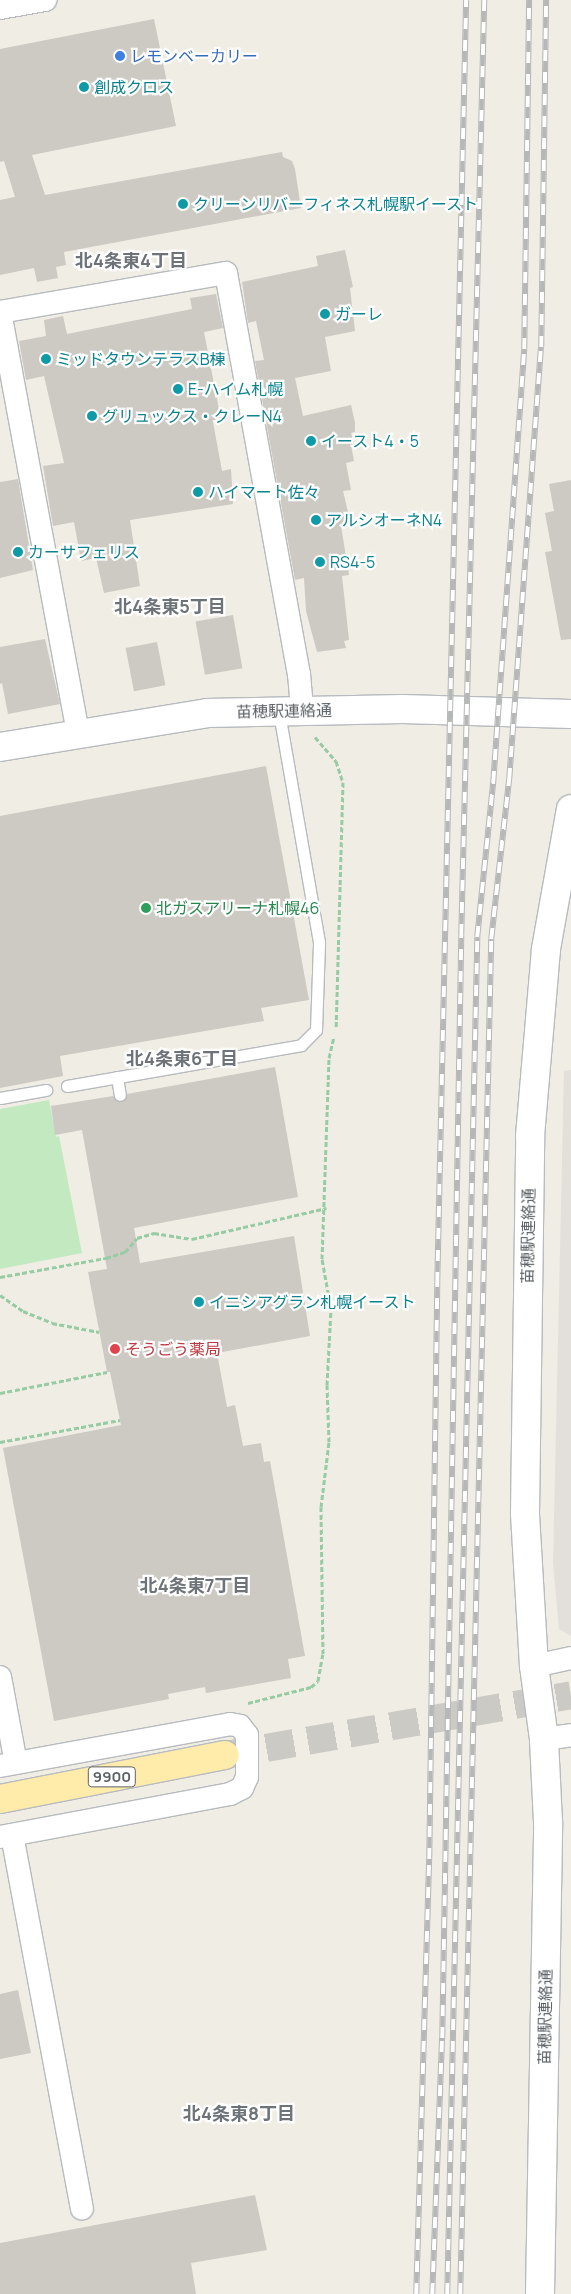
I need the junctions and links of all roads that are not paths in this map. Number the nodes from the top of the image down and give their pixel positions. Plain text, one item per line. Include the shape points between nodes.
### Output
1 (45, 0) edge
2 (0, 8) edge
3 (0, 312) edge
4 (290, 710) junction
5 (571, 714) edge
6 (78, 732) junction
7 (0, 747) edge
8 (571, 809) edge
9 (117, 1077) junction
10 (67, 1086) dead end
11 (46, 1090) dead end
12 (120, 1095) dead end
13 (0, 1098) edge
14 (571, 1658) edge
15 (534, 1666) junction
16 (0, 1677) edge
17 (571, 1735) edge
18 (544, 1739) junction
19 (225, 1755) tunnel mouth
20 (8, 1764) edge
21 (0, 1799) edge
22 (6, 1836) edge
23 (82, 2209) dead end
24 (540, 2294) edge

1 - 2 street
3 - 4 street via 226,273 299,674
3 - 6 street
4 - 5 street, 苗穂駅連絡通 via 403,709
4 - 6 street, 苗穂駅連絡通 via 208,713
4 - 9 lane via 319,942 316,1030 301,1045
6 - 7 street, 苗穂駅連絡通
8 - 15 street, 苗穂駅連絡通 via 546,949 530,1136 525,1513
9 - 10 lane
9 - 12 lane
11 - 13 lane
14 - 15 street
15 - 18 street, 苗穂駅連絡通
16 - 20 street
17 - 18 street
18 - 24 street, 苗穂駅連絡通 via 548,1822
19 - 21 main road, 9900
20 - 22 street via 230,1724 240,1726 246,1735 246,1777 242,1788 230,1794
22 - 23 street

